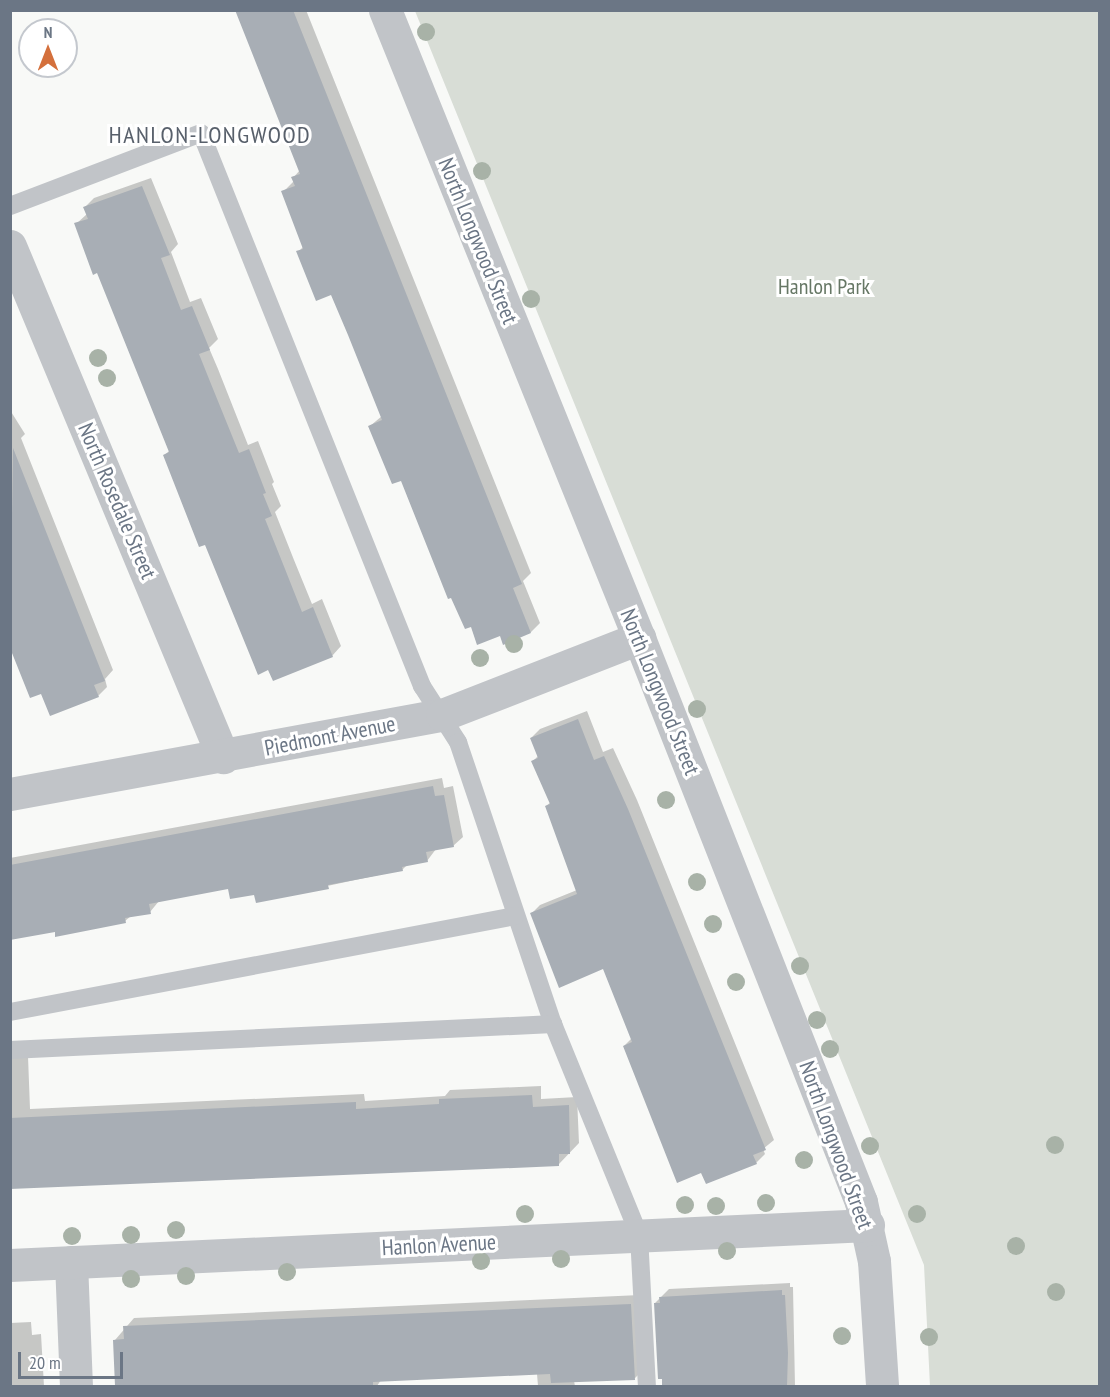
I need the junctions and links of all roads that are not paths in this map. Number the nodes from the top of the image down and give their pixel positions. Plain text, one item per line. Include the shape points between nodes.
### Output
1 (385, 10) edge
2 (10, 206) edge
3 (10, 246) edge
4 (639, 638) junction
5 (442, 715) junction
6 (223, 757) junction
7 (10, 794) edge
8 (515, 916) junction
9 (10, 1012) edge
10 (553, 1024) junction
11 (10, 1050) edge
12 (868, 1225) junction
13 (639, 1235) junction
14 (71, 1262) junction
15 (10, 1265) edge
16 (76, 1386) edge
17 (647, 1386) edge
18 (882, 1386) edge

1 - 4 street, North Longwood Street
2 - 5 lane via 201,134 422,686
3 - 6 street, North Rosedale Street
4 - 5 street, Piedmont Avenue
4 - 12 street, North Longwood Street
5 - 6 street, Piedmont Avenue
5 - 8 lane via 458,742
6 - 7 street, Piedmont Avenue
8 - 9 lane
8 - 10 lane
10 - 11 lane
10 - 13 lane
12 - 13 street, Hanlon Avenue
12 - 18 street, North Longwood Street via 878,1299
13 - 14 street, Hanlon Avenue
13 - 17 lane
14 - 15 street, Hanlon Avenue
14 - 16 street

